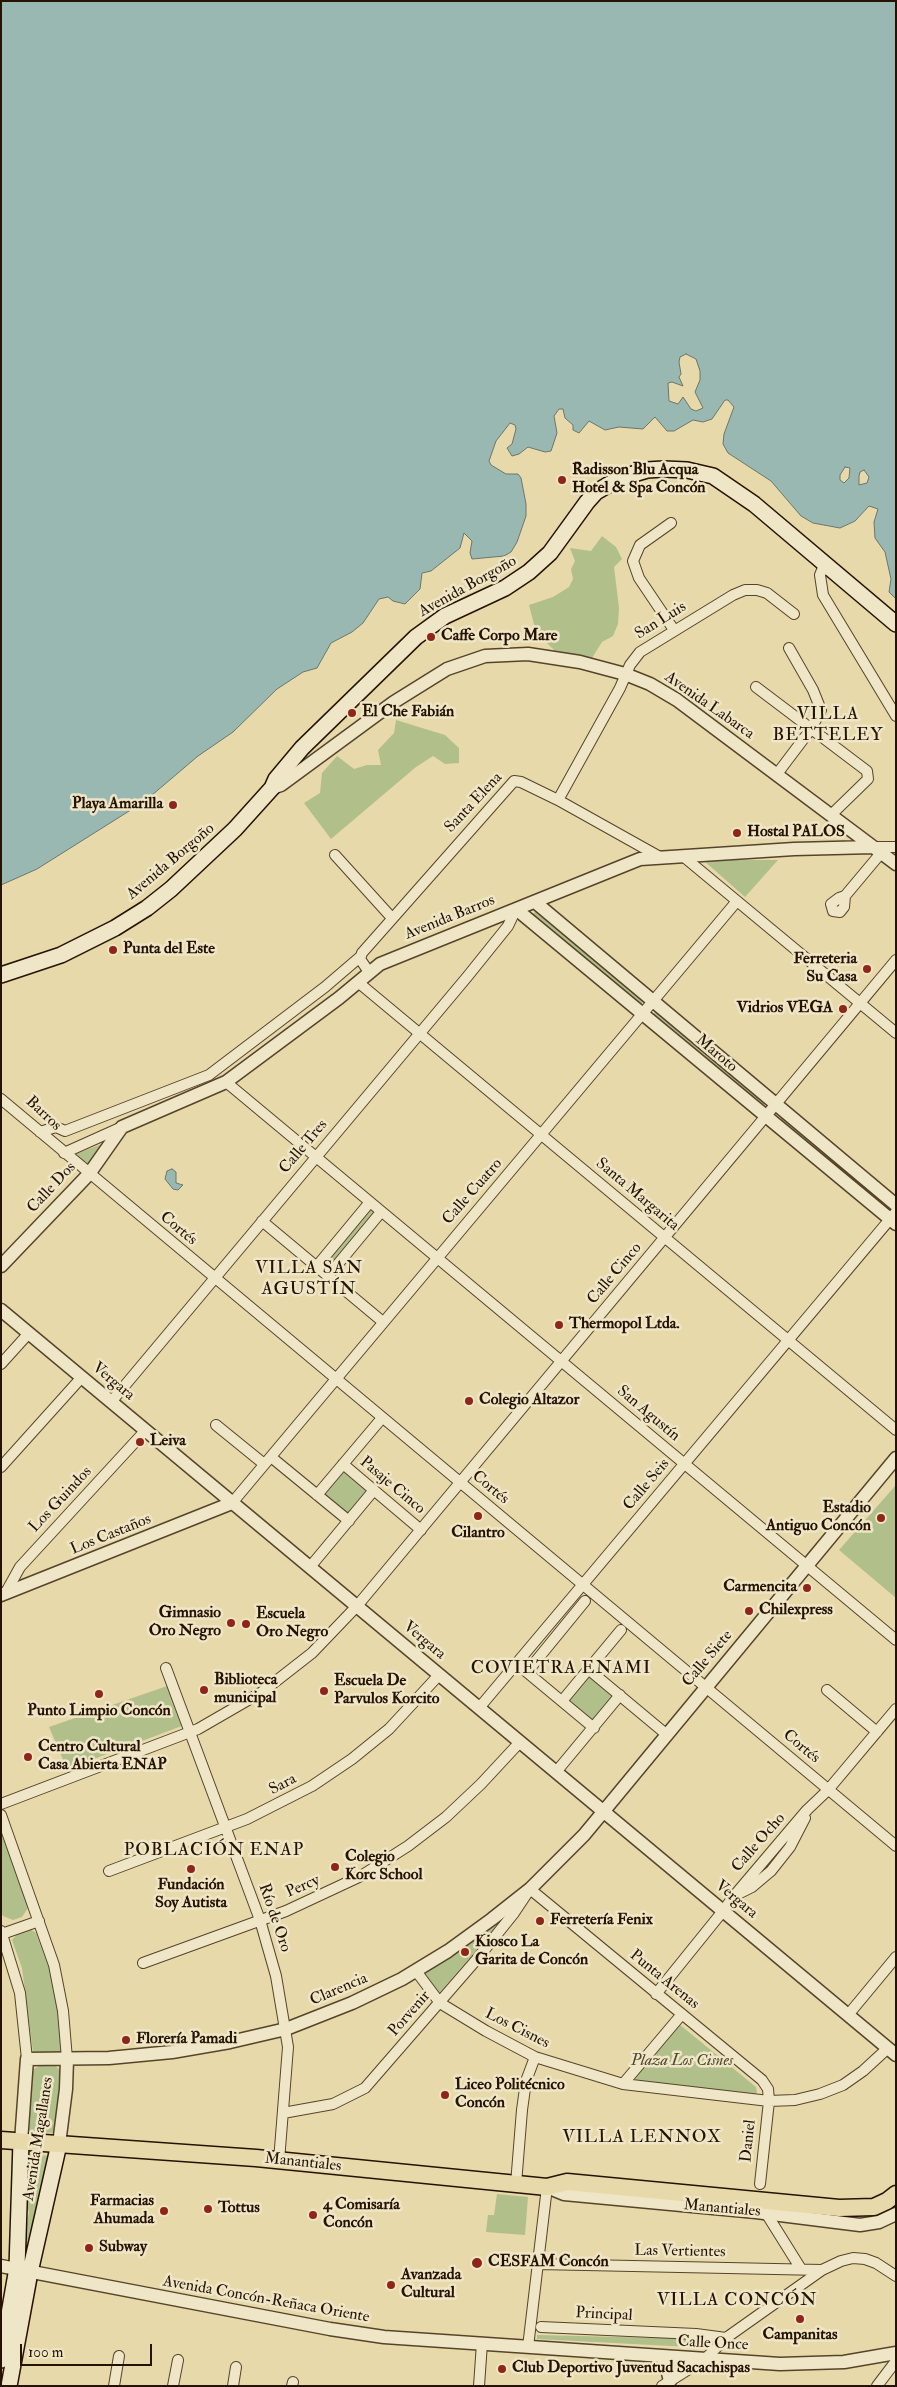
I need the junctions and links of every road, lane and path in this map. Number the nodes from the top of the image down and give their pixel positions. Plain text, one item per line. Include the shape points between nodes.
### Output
1 (672, 523) dead end
2 (824, 565) junction
3 (794, 614) dead end
4 (896, 624) edge
5 (674, 630) junction
6 (789, 648) dead end
7 (625, 674) junction
8 (756, 686) dead end
9 (896, 716) edge
10 (811, 729) junction
11 (777, 774) junction
12 (272, 788) junction
13 (558, 800) junction
14 (831, 815) junction
15 (896, 847) edge
16 (877, 850) junction
17 (335, 854) dead end
18 (660, 857) junction
19 (684, 857) junction
20 (896, 864) edge
21 (845, 896) dead end
22 (737, 901) junction
23 (535, 902) junction
24 (516, 909) junction
25 (392, 918) junction
26 (360, 957) junction
27 (896, 960) edge
28 (369, 972) junction
29 (1, 975) edge
30 (359, 983) junction
31 (653, 1001) junction
32 (860, 1004) junction
33 (642, 1014) junction
34 (896, 1033) edge
35 (420, 1034) junction
36 (226, 1082) junction
37 (1, 1099) edge
38 (776, 1104) junction
39 (766, 1116) junction
40 (122, 1127) junction
41 (40, 1132) junction
42 (542, 1135) junction
43 (64, 1153) junction
44 (315, 1157) junction
45 (89, 1174) junction
46 (370, 1202) junction
47 (896, 1204) edge
48 (382, 1212) junction
49 (894, 1218) edge
50 (262, 1221) junction
51 (665, 1237) junction
52 (437, 1258) junction
53 (1, 1266) edge
54 (316, 1266) junction
55 (328, 1276) junction
56 (214, 1278) junction
57 (1, 1310) edge
58 (383, 1322) junction
59 (29, 1333) junction
60 (788, 1340) junction
61 (561, 1362) junction
62 (1, 1364) edge
63 (82, 1377) junction
64 (335, 1379) junction
65 (111, 1402) junction
66 (382, 1418) junction
67 (216, 1425) dead end
68 (146, 1430) junction
69 (896, 1430) edge
70 (896, 1458) edge
71 (268, 1460) junction
72 (343, 1464) junction
73 (684, 1464) junction
74 (1, 1467) edge
75 (460, 1483) junction
76 (374, 1490) junction
77 (317, 1495) junction
78 (232, 1502) junction
79 (349, 1521) junction
80 (421, 1530) junction
81 (806, 1566) junction
82 (310, 1567) junction
83 (583, 1585) junction
84 (3, 1595) edge
85 (585, 1602) dead end
86 (357, 1606) junction
87 (621, 1630) dead end
88 (896, 1640) edge
89 (517, 1664) junction
90 (166, 1668) dead end
91 (588, 1669) junction
92 (527, 1672) junction
93 (439, 1675) junction
94 (705, 1687) junction
95 (827, 1690) dead end
96 (620, 1696) junction
97 (562, 1701) junction
98 (479, 1708) junction
99 (896, 1709) edge
100 (594, 1728) junction
101 (877, 1732) junction
102 (190, 1733) junction
103 (666, 1734) junction
104 (520, 1742) junction
105 (556, 1772) junction
106 (828, 1790) junction
107 (1, 1804) edge
108 (603, 1811) junction
109 (1, 1815) edge
110 (225, 1828) junction
111 (896, 1846) edge
112 (109, 1871) dead end
113 (530, 1889) junction
114 (724, 1911) junction
115 (260, 1920) junction
116 (39, 1921) junction
117 (2, 1933) edge
118 (896, 1957) edge
119 (143, 1963) dead end
120 (416, 1970) junction
121 (656, 1994) junction
122 (440, 2003) junction
123 (682, 2014) junction
124 (848, 2015) junction
125 (286, 2029) junction
126 (892, 2052) edge
127 (535, 2057) junction
128 (27, 2059) junction
129 (68, 2059) junction
130 (623, 2084) junction
131 (769, 2101) junction
132 (283, 2113) junction
133 (1, 2140) edge
134 (21, 2142) junction
135 (59, 2144) junction
136 (279, 2161) junction
137 (516, 2184) junction
138 (760, 2184) dead end
139 (547, 2186) junction
140 (896, 2194) edge
141 (766, 2213) junction
142 (896, 2214) edge
143 (19, 2229) junction
144 (40, 2231) junction
145 (538, 2264) junction
146 (1, 2266) edge
147 (801, 2269) junction
148 (24, 2270) junction
149 (822, 2270) junction
150 (896, 2276) edge
151 (541, 2327) dead end
152 (726, 2338) junction
153 (482, 2343) junction
154 (528, 2347) junction
155 (896, 2353) edge
156 (119, 2356) dead end
157 (661, 2357) junction
158 (705, 2359) junction
159 (1, 2360) edge
160 (178, 2360) dead end
161 (896, 2361) edge
162 (236, 2368) dead end
163 (666, 2383) edge
164 (8, 2386) edge
165 (114, 2386) edge
166 (173, 2386) edge
167 (232, 2386) edge
168 (479, 2386) edge
169 (877, 2386) edge

1 - 5 street via 640,545 633,561 639,578
2 - 4 main road, Avenida Borgoño
2 - 9 street via 820,575 823,595
2 - 12 main road, Avenida Borgoño via 754,504 713,476 664,469 620,478 596,492 556,545 529,572 506,588 445,616 416,637 302,748
3 - 5 street, San Luis via 767,593 745,590
5 - 7 street, San Luis via 640,652
6 - 10 street via 820,706 820,714
7 - 11 street, Avenida Labarca via 677,700
7 - 12 street, Avenida Labarca via 580,662 528,654 499,654 471,659 442,671 394,702 281,786
7 - 13 street, San Luis
8 - 10 street
10 - 11 street
10 - 14 street via 869,774 868,779
11 - 14 street, Avenida Labarca
12 - 29 main road, Avenida Borgoño via 216,849 147,908 115,928 60,954
13 - 18 street, Santa Elena
13 - 25 street, Santa Elena via 517,780 511,782
14 - 16 street, Avenida Labarca
15 - 16 street, Avenida Barros
16 - 19 street, Avenida Barros via 794,849
16 - 20 street, Avenida Labarca
16 - 21 street
17 - 25 street
18 - 19 street, Avenida Barros
18 - 23 street, Avenida Barros via 626,864
19 - 22 street
22 - 31 street, Calle Cuatro
22 - 32 street
23 - 24 street, Avenida Barros
23 - 31 street, Maroto
24 - 28 street, Avenida Barros via 380,964
24 - 33 street, Maroto
24 - 35 street, Calle Tres via 508,926
25 - 26 street, Santa Elena
26 - 28 street
26 - 41 street via 209,1075 65,1131 56,1128
27 - 32 street, Calle Cinco
28 - 30 street, Avenida Barros
30 - 35 street, Santa Margarita
30 - 36 street, Avenida Barros
31 - 33 street, Calle Cuatro
31 - 38 street, Maroto
32 - 34 street
32 - 38 street, Calle Cinco
33 - 39 street, Maroto
33 - 42 street, Calle Cuatro
35 - 42 street, Santa Margarita
35 - 44 street, Calle Tres
36 - 40 street, Avenida Barros
36 - 44 street, San Agustín
37 - 41 street, Barros
38 - 39 street, Calle Cinco
38 - 47 street, Maroto
39 - 49 street, Maroto
39 - 51 street, Calle Cinco
40 - 43 street, Avenida Barros
40 - 45 street, Calle Dos
41 - 43 street, Barros
42 - 51 street, Santa Margarita
42 - 52 street, Calle Cuatro
43 - 45 street, Cortés
44 - 46 street, San Agustín
44 - 50 street, Calle Tres
45 - 53 street, Calle Dos
45 - 56 street, Cortés
46 - 48 street, San Agustín
46 - 54 street
48 - 52 street, San Agustín
48 - 55 street
49 - 60 street, Calle Seis
50 - 54 street
50 - 56 street, Calle Tres
51 - 60 street, Santa Margarita
51 - 61 street, Calle Cinco
52 - 58 street, Calle Cuatro
52 - 61 street, San Agustín
54 - 55 street
55 - 58 street
56 - 64 street, Cortés
56 - 65 street, Calle Tres
57 - 59 street, Vergara
58 - 64 street, Calle Cuatro
59 - 62 street
59 - 63 street, Vergara
60 - 69 street, Santa Margarita
60 - 73 street, Calle Seis
61 - 73 street, San Agustín
61 - 75 street, Calle Cinco
63 - 65 street, Vergara
63 - 74 street
64 - 66 street, Cortés
64 - 71 street, Calle Cuatro
65 - 68 street, Vergara
66 - 72 street
66 - 75 street, Cortés
67 - 71 street
68 - 78 street, Vergara
68 - 84 street, Los Guindos via 20,1567
70 - 81 street, Calle Siete
71 - 77 street
71 - 78 street, Calle Cuatro
72 - 76 street, Pasaje Cinco
72 - 77 street
73 - 81 street, San Agustín
73 - 83 street, Calle Seis
75 - 80 street, Calle Cinco
75 - 83 street, Cortés
76 - 79 street
76 - 80 street, Pasaje Cinco
77 - 79 street
78 - 82 street, Vergara
78 - 84 street, Los Castaños
79 - 82 street
80 - 86 street, Calle Cinco
81 - 88 street, San Agustín
81 - 94 street, Calle Siete
82 - 86 street, Vergara
83 - 89 street, Calle Seis
83 - 94 street, Cortés
85 - 92 street
86 - 93 street, Vergara
86 - 102 street, Calle Cinco via 322,1643 279,1680 229,1713
87 - 91 street
89 - 92 street
89 - 98 street, Calle Seis
90 - 102 street, Río de Oro
91 - 96 street
91 - 97 street
92 - 97 street
93 - 98 street, Vergara
93 - 110 street, Sara via 406,1712 352,1759 291,1798
94 - 103 street, Calle Siete
94 - 106 street, Cortés
95 - 101 street
96 - 100 street
96 - 103 street
97 - 100 street
98 - 104 street, Vergara
99 - 101 street, Calle Ocho
100 - 105 street
101 - 106 street, Calle Ocho
102 - 107 street, Calle Cinco
102 - 110 street, Río de Oro
103 - 108 street, Calle Siete
104 - 105 street, Vergara
104 - 115 street, Percy via 464,1801 408,1846 337,1888
105 - 108 street, Vergara
106 - 111 street, Cortés
106 - 114 street, Calle Ocho via 807,1810 795,1839 777,1864 759,1882 734,1896
108 - 113 street, Clarencia via 572,1848
108 - 114 street, Vergara
109 - 116 street, Avenida Magallanes
110 - 112 street, Sara
110 - 115 street, Río de Oro
113 - 120 street, Clarencia via 467,1939
113 - 121 street, Punta Arenas
113 - 122 street, Porvenir
114 - 121 street, Calle Ocho
114 - 124 street, Vergara
115 - 119 street, Percy
115 - 125 street, Río de Oro via 276,1976
116 - 117 street
116 - 129 street, Avenida Magallanes via 59,1987
117 - 128 street, Avenida Magallanes via 20,1993
118 - 124 street
120 - 122 street, Los Cisnes
120 - 125 street, Clarencia via 352,2004
121 - 123 street, Punta Arenas
122 - 127 street, Los Cisnes
122 - 132 street, Porvenir via 365,2088 334,2104
123 - 130 street
123 - 131 street, Punta Arenas via 762,2080 768,2089
124 - 126 street, Vergara
125 - 129 street, Clarencia via 172,2052
125 - 132 street, Río de Oro via 288,2047
126 - 131 street, Los Cisnes via 832,2090 801,2099
127 - 130 street, Los Cisnes
127 - 137 street via 526,2081
128 - 129 street, Clarencia
128 - 134 street, Avenida Magallanes
129 - 135 street, Avenida Magallanes
130 - 131 street, Los Cisnes
131 - 138 street, Daniel
132 - 136 street, Río de Oro
133 - 134 main road, Manantiales
134 - 135 main road, Manantiales
134 - 143 main road, Avenida Magallanes
135 - 136 main road, Manantiales
135 - 144 main road, Avenida Magallanes
136 - 137 main road, Manantiales
137 - 139 main road, Manantiales
139 - 140 main road, Manantiales via 567,2182 857,2209 881,2204
139 - 141 street, Manantiales via 564,2194
139 - 145 street
141 - 142 street, Manantiales via 860,2224 879,2222
141 - 147 street
143 - 144 main road via 32,2235
143 - 148 main road, Avenida Magallanes
144 - 148 main road, Avenida Magallanes
145 - 147 street, Las Vertientes
145 - 154 street
146 - 148 street, Avenida Concón-Reñaca Oriente
147 - 149 street, Las Vertientes
148 - 153 street, Avenida Concón-Reñaca Oriente via 359,2334
148 - 159 main road, Avenida Magallanes
148 - 164 main road, Avenida Magallanes
149 - 150 street via 846,2259 859,2258 876,2263
149 - 152 street
151 - 152 street, Principal
152 - 158 street
153 - 154 street, Avenida Concón-Reñaca Oriente
153 - 168 street
154 - 157 street, Calle Once
155 - 158 street, Calle Once via 844,2362 802,2364
156 - 165 street
157 - 158 street, Calle Once
157 - 163 street via 665,2361
158 - 163 street
160 - 166 street
161 - 169 street
162 - 167 street

